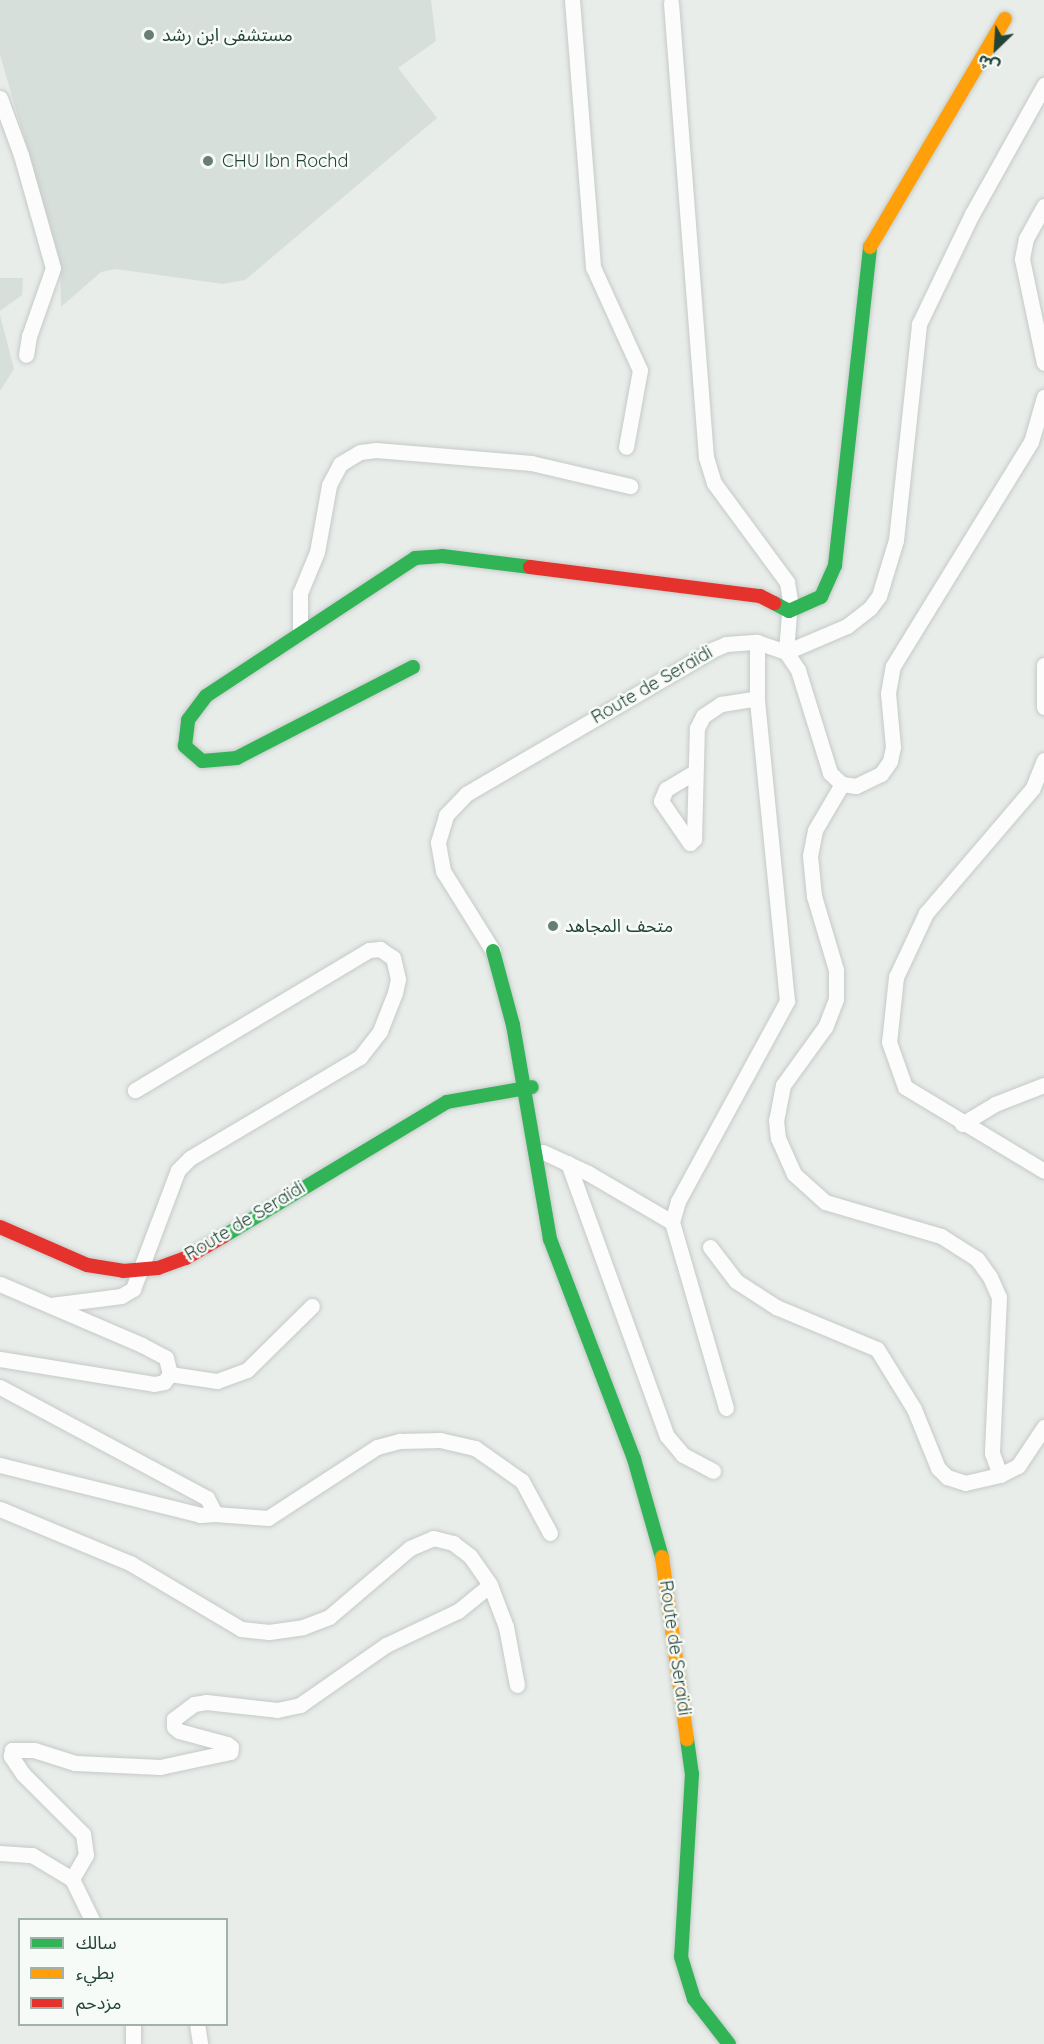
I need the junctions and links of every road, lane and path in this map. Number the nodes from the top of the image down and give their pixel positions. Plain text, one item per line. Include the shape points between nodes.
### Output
1 (572, 0) edge
2 (671, 3) dead end
3 (1005, 19) dead end
4 (1044, 85) edge
5 (0, 98) edge
6 (1044, 206) edge
7 (1040, 317) edge
8 (26, 355) dead end
9 (1044, 363) edge
10 (1044, 398) edge
11 (626, 447) dead end
12 (630, 486) dead end
13 (789, 611) junction
14 (300, 632) junction
15 (757, 642) junction
16 (786, 652) junction
17 (1044, 665) edge
18 (413, 667) dead end
19 (757, 698) junction
20 (1044, 707) edge
21 (1044, 760) edge
22 (693, 773) dead end
23 (842, 784) junction
24 (492, 951) joint
25 (527, 1082) junction
26 (1044, 1085) edge
27 (135, 1090) dead end
28 (963, 1124) junction
29 (543, 1152) junction
30 (568, 1163) junction
31 (1044, 1171) edge
32 (672, 1222) junction
33 (0, 1227) edge
34 (710, 1247) dead end
35 (556, 1256) junction
36 (141, 1270) junction
37 (0, 1284) edge
38 (51, 1305) junction
39 (312, 1306) dead end
40 (0, 1359) edge
41 (170, 1374) junction
42 (0, 1387) edge
43 (726, 1408) dead end
44 (1044, 1427) edge
45 (0, 1465) edge
46 (714, 1471) dead end
47 (1000, 1475) junction
48 (0, 1509) edge
49 (215, 1514) junction
50 (550, 1533) dead end
51 (490, 1585) junction
52 (517, 1684) dead end
53 (0, 1853) edge
54 (72, 1879) junction
55 (91, 1918) edge
56 (133, 2026) edge
57 (197, 2026) edge
58 (133, 2044) edge
59 (200, 2044) edge
60 (729, 2044) edge

1 - 11 street via 593,267 640,370
2 - 13 street via 706,457 714,483 787,582
3 - 13 street via 870,243 833,577 811,604
4 - 16 street via 972,214 918,324 896,540 879,596 847,626
5 - 8 street via 25,166 53,268
6 - 7 street via 1026,238 1022,259
7 - 9 street
10 - 23 street via 1031,442 893,666 888,693 890,761 870,782
12 - 14 street via 531,463 376,450 360,452 340,464 329,484 316,552 300,593
13 - 14 street via 760,596 442,556 415,558
13 - 16 street
14 - 18 street via 195,707 183,735 191,756 207,762 237,758
15 - 16 street, Route de Seraïdi
15 - 19 street
15 - 24 street, Route de Seraïdi via 734,642 712,650 455,803 440,828 439,857 443,871
16 - 23 street via 798,670 830,773
17 - 20 street
19 - 22 street via 722,704 703,716 697,728
19 - 32 street via 787,1001 678,1201
21 - 28 street via 1032,789 926,913 896,977 889,1042 905,1087
23 - 47 street via 826,806 810,856 814,896 836,970 836,999 825,1027 783,1085 776,1111 778,1138 794,1174 825,1202 941,1236 977,1259 990,1277 999,1297 992,1453
24 - 25 street, Route de Seraïdi via 517,1003
25 - 29 street, Route de Seraïdi
25 - 35 street, Route de Seraïdi
25 - 36 street, Route de Seraïdi via 449,1091 393,1126 381,1138 186,1258
26 - 28 street via 995,1104
27 - 36 street via 369,950 380,949 393,958 398,979 395,993 368,1050 183,1163 174,1177
28 - 31 street
29 - 30 street
29 - 35 street, Route de Seraïdi
30 - 32 street
30 - 46 street via 667,1436 683,1455
32 - 43 street
33 - 36 street, Route de Seraïdi via 87,1265
34 - 47 street via 736,1281 776,1307 877,1349 914,1409 938,1468 947,1478 965,1482
35 - 60 street, Route de Seraïdi via 634,1459 660,1542 692,1774 681,1957 694,1999
36 - 38 street via 128,1293
37 - 38 street
38 - 41 street via 166,1358
39 - 41 street via 247,1370 217,1381
40 - 41 street via 154,1384 164,1382
42 - 49 street via 207,1498
44 - 47 street via 1018,1466
45 - 49 street via 200,1515
48 - 51 street via 130,1563 241,1629 269,1632 329,1617 410,1548 433,1538 453,1543 470,1556
49 - 50 street via 268,1518 377,1447 400,1441 440,1440 475,1448 522,1481
51 - 52 street via 506,1628
51 - 54 street via 458,1611 386,1645 300,1705 277,1710 207,1702 194,1704 174,1719 174,1727 179,1731 226,1744 231,1747 230,1752 160,1767 75,1763 34,1750 12,1750 11,1756 23,1774 84,1834 86,1855
53 - 54 street via 32,1855
54 - 55 street
56 - 58 street
57 - 59 street

